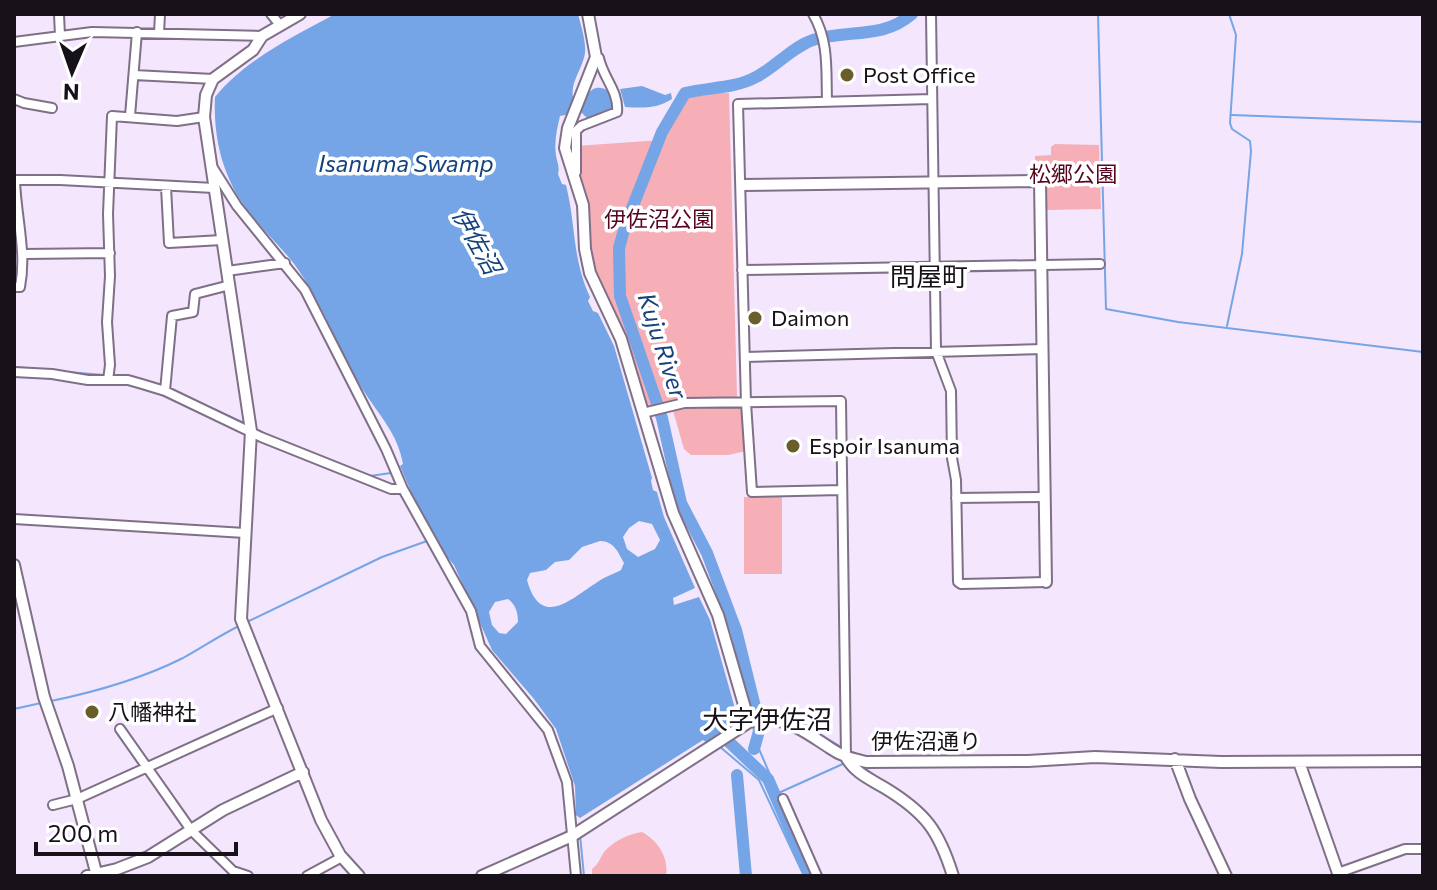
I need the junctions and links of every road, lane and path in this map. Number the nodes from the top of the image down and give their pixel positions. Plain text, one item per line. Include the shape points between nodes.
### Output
1 (59, 14) edge
2 (160, 14) edge
3 (271, 14) edge
4 (300, 14) edge
5 (588, 14) edge
6 (813, 14) edge
7 (931, 14) edge
8 (280, 25) junction
9 (137, 32) junction
10 (159, 33) junction
11 (60, 36) junction
12 (262, 36) junction
13 (14, 42) edge
14 (596, 57) junction
15 (134, 75) junction
16 (213, 79) junction
17 (14, 99) edge
18 (932, 99) junction
19 (827, 100) junction
20 (52, 108) dead end
21 (130, 116) junction
22 (204, 117) junction
23 (213, 168) junction
24 (14, 180) edge
25 (932, 181) junction
26 (109, 183) junction
27 (742, 185) junction
28 (166, 187) junction
29 (214, 188) junction
30 (579, 192) junction
31 (222, 240) junction
32 (110, 253) junction
33 (24, 254) junction
34 (285, 263) junction
35 (1100, 264) dead end
36 (1041, 265) junction
37 (934, 268) junction
38 (742, 270) junction
39 (227, 271) junction
40 (230, 285) junction
41 (14, 287) edge
42 (1043, 349) junction
43 (936, 351) junction
44 (745, 357) junction
45 (14, 372) edge
46 (108, 380) junction
47 (165, 391) junction
48 (746, 403) junction
49 (648, 412) junction
50 (251, 431) junction
51 (403, 489) junction
52 (842, 490) junction
53 (1044, 497) junction
54 (956, 498) junction
55 (14, 519) edge
56 (245, 533) junction
57 (14, 565) edge
58 (1046, 582) joint
59 (278, 708) junction
60 (755, 721) junction
61 (120, 729) dead end
62 (846, 757) junction
63 (1175, 759) junction
64 (1423, 761) edge
65 (1299, 762) junction
66 (146, 767) junction
67 (303, 772) junction
68 (77, 799) junction
69 (783, 799) dead end
70 (53, 805) dead end
71 (191, 830) junction
72 (572, 836) junction
73 (1423, 849) edge
74 (342, 857) junction
75 (94, 875) edge
76 (1338, 875) edge
77 (248, 876) edge
78 (307, 876) edge
79 (359, 876) edge
80 (482, 876) edge
81 (576, 876) edge
82 (817, 876) edge
83 (953, 876) edge
84 (1226, 876) edge

1 - 11 street
2 - 10 street
3 - 8 street
4 - 8 street
5 - 14 street
6 - 19 street via 826,47
7 - 18 street
8 - 12 street
9 - 10 street
9 - 11 street
9 - 15 street
10 - 12 street
11 - 13 street
12 - 16 street via 253,50
14 - 30 street via 565,148
14 - 30 street via 618,107 576,131
15 - 16 street
15 - 21 street
16 - 22 street
17 - 20 street
18 - 19 street
18 - 25 street
19 - 27 street via 738,104
21 - 22 street via 177,121
21 - 26 street via 112,116
22 - 23 street
23 - 29 street
23 - 34 street
24 - 26 street
24 - 33 street
25 - 27 street
25 - 36 street via 1039,180
25 - 37 street
26 - 28 street
26 - 32 street
27 - 38 street
28 - 29 street
28 - 31 street via 171,245
29 - 31 street
30 - 49 street via 590,273
31 - 39 street
32 - 33 street
32 - 46 street
33 - 41 street via 20,287
34 - 39 street
34 - 51 street via 337,348
35 - 36 street
36 - 37 street
36 - 42 street
37 - 38 street
37 - 43 street
38 - 44 street
39 - 40 street
40 - 47 street via 195,294 193,312 172,316
40 - 50 street
42 - 43 street
42 - 53 street
43 - 44 street
43 - 54 street via 951,391
44 - 48 street
45 - 46 street
46 - 47 street
47 - 50 street
48 - 49 street via 684,403
48 - 52 street via 752,492
48 - 52 street via 841,401
49 - 60 street via 673,513 718,615
50 - 51 street via 391,489
50 - 56 street
51 - 72 street via 471,611 480,646 548,730 567,782
52 - 62 street
53 - 54 street
53 - 58 street
54 - 58 street via 958,582
55 - 56 street
56 - 59 street via 241,619
57 - 68 street via 44,697
59 - 66 street
59 - 67 street
60 - 62 street, 伊佐沼通り via 788,721
60 - 72 street
61 - 66 street
62 - 63 street, 伊佐沼通り via 886,763
62 - 83 street via 853,768 922,815 943,845
63 - 65 street, 伊佐沼通り
63 - 84 street
64 - 65 street, 伊佐沼通り
65 - 76 street
66 - 68 street
66 - 71 street
67 - 71 street
67 - 74 street
68 - 70 street
68 - 75 street
69 - 82 street
71 - 75 street via 148,857
71 - 77 street via 233,871
72 - 80 street
72 - 81 street
73 - 76 street via 1405,849
74 - 78 street
74 - 79 street

